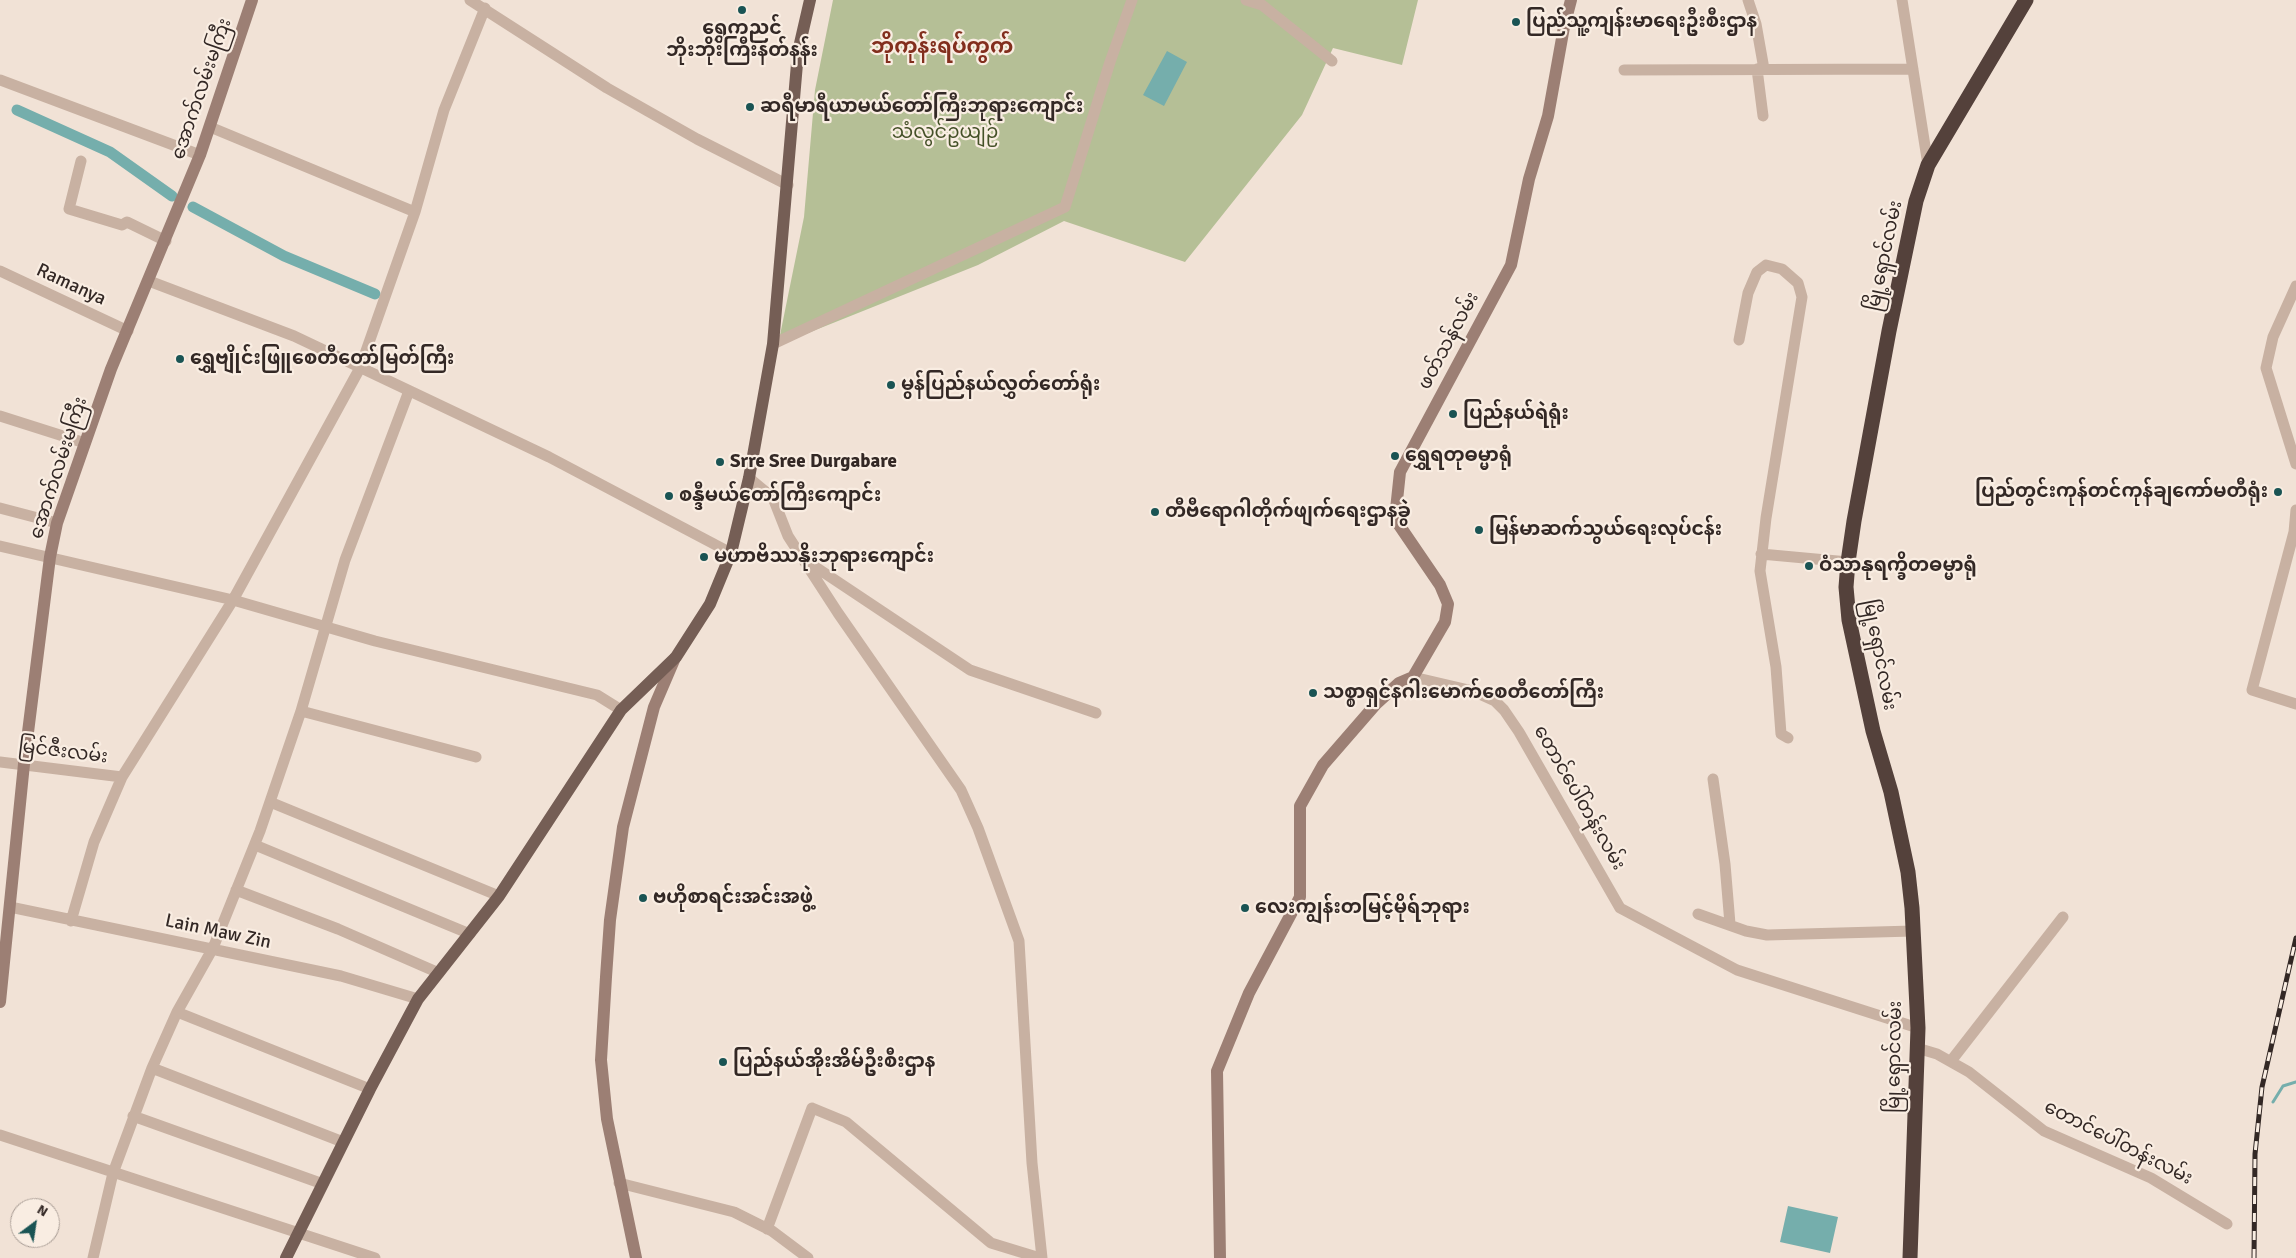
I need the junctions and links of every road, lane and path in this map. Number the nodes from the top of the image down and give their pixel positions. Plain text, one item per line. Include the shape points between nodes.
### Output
1 (252, 0) edge
2 (470, 0) edge
3 (810, 0) edge
4 (1132, 0) edge
5 (1246, 0) edge
6 (1571, 0) edge
7 (1748, 0) edge
8 (1902, 0) edge
9 (2026, 0) edge
10 (485, 8) junction
11 (1332, 61) dead end
12 (1761, 69) junction
13 (1913, 69) junction
14 (1624, 70) dead end
15 (0, 80) edge
16 (1763, 116) dead end
17 (210, 127) junction
18 (200, 155) junction
19 (81, 161) dead end
20 (1928, 165) junction
21 (788, 185) junction
22 (415, 212) junction
23 (166, 241) junction
24 (0, 271) edge
25 (149, 281) junction
26 (2296, 286) edge
27 (128, 331) junction
28 (1739, 340) dead end
29 (773, 344) junction
30 (360, 368) junction
31 (409, 391) junction
32 (0, 416) edge
33 (85, 443) junction
34 (2296, 464) edge
35 (749, 478) junction
36 (0, 508) edge
37 (2296, 510) edge
38 (57, 523) junction
39 (0, 546) edge
40 (731, 553) junction
41 (1761, 554) junction
42 (50, 556) junction
43 (807, 562) junction
44 (1848, 562) junction
45 (233, 600) junction
46 (324, 626) junction
47 (676, 657) junction
48 (1413, 677) junction
49 (2296, 704) edge
50 (622, 710) junction
51 (301, 711) junction
52 (1096, 713) dead end
53 (1788, 738) dead end
54 (476, 757) dead end
55 (0, 762) edge
56 (24, 764) junction
57 (122, 777) junction
58 (1713, 778) dead end
59 (270, 802) junction
60 (255, 845) junction
61 (236, 890) junction
62 (499, 896) junction
63 (10, 907) junction
64 (1698, 914) dead end
65 (2063, 917) dead end
66 (71, 921) junction
67 (1730, 924) junction
68 (1913, 931) junction
69 (470, 934) junction
70 (213, 948) junction
71 (440, 973) junction
72 (418, 999) junction
73 (0, 1002) edge
74 (177, 1012) junction
75 (1918, 1028) junction
76 (1917, 1048) junction
77 (1950, 1061) junction
78 (152, 1068) junction
79 (370, 1089) junction
80 (133, 1116) junction
81 (0, 1135) edge
82 (343, 1142) junction
83 (113, 1173) junction
84 (619, 1183) junction
85 (323, 1184) junction
86 (2227, 1224) dead end
87 (767, 1228) junction
88 (297, 1234) junction
89 (93, 1258) edge
90 (286, 1258) edge
91 (375, 1258) edge
92 (636, 1258) edge
93 (808, 1258) edge
94 (1041, 1258) edge
95 (1220, 1258) edge
96 (1910, 1258) edge

1 - 17 main road, အောက်လမ်းမကြီး
2 - 10 street
3 - 21 main road via 798,52
4 - 29 street via 1065,207
5 - 11 street via 1262,5
6 - 48 main road, ဖတ်သန်လမ်း via 1548,116 1529,180 1511,265 1400,472 1395,519 1440,585 1448,604 1445,622
7 - 12 street via 1756,24
8 - 13 street
9 - 20 highway, မြို့ရှောင်လမ်း
10 - 21 street via 607,88
10 - 22 street via 444,110
12 - 13 street
12 - 14 street
12 - 16 street
13 - 20 street
15 - 18 street
17 - 18 main road, အောက်လမ်းမကြီး
17 - 22 street
18 - 23 main road, အောက်လမ်းမကြီး
19 - 23 street via 69,209 122,225 126,222
20 - 44 highway, မြို့ရှောင်လမ်း via 1916,200 1889,331
21 - 29 main road
22 - 30 street
23 - 25 main road, အောက်လမ်းမကြီး
24 - 27 street, Ramanya
25 - 27 main road, အောက်လမ်းမကြီး
25 - 30 street via 294,336
26 - 34 street via 2273,337 2266,368
27 - 33 main road, အောက်လမ်းမကြီး
28 - 41 street via 1748,293 1757,272 1766,266 1782,269 1798,283 1802,297
29 - 35 main road
30 - 31 street
30 - 45 street
31 - 40 street via 549,457
31 - 46 street via 345,560
32 - 33 street
33 - 38 main road, အောက်လမ်းမကြီး
35 - 40 main road
35 - 43 street via 774,498 788,536
36 - 38 street
37 - 49 street via 2294,532 2252,690
38 - 42 main road, အောက်လမ်းမကြီး
39 - 42 street
40 - 47 main road via 710,604
41 - 44 street
41 - 53 street via 1760,571 1776,667 1781,734
42 - 45 street
42 - 56 main road, အောက်လမ်းမကြီး
43 - 52 street via 970,670
43 - 94 street via 838,613 961,790 1019,941
44 - 68 highway, မြို့ရှောင်လမ်း via 1849,620 1908,872
45 - 46 street
45 - 57 street
46 - 50 street via 597,695
46 - 51 street
47 - 50 main road
47 - 84 main road via 654,707 623,827 610,920 601,1060 607,1119
48 - 75 street, တောင်ပေါ်တန်းလမ်း via 1473,691 1495,701 1504,710 1620,908 1737,970
48 - 95 main road via 1399,683 1376,704 1323,765 1300,806 1300,897 1249,993 1217,1071
50 - 62 main road
51 - 54 street
51 - 59 street
55 - 56 street, မြင်ဇီးလမ်း
56 - 57 street, မြင်ဇီးလမ်း
56 - 63 main road, အောက်လမ်းမကြီး
57 - 66 street via 94,842
58 - 67 street
59 - 60 street
59 - 62 street
60 - 61 street
60 - 69 street
61 - 70 street
61 - 71 street
62 - 69 main road
63 - 66 street, Lain Maw Zin
63 - 73 main road, အောက်လမ်းမကြီး
64 - 67 street
65 - 77 street
66 - 70 street, Lain Maw Zin
67 - 68 street via 1767,935
68 - 75 highway, မြို့ရှောင်လမ်း
69 - 71 main road
70 - 72 street, Lain Maw Zin via 341,976
70 - 74 street
71 - 72 main road
72 - 79 main road
74 - 78 street
74 - 79 street
75 - 76 highway, မြို့ရှောင်လမ်း
76 - 77 street, တောင်ပေါ်တန်းလမ်း
76 - 96 highway, မြို့ရှောင်လမ်း
77 - 86 street, တောင်ပေါ်တန်းလမ်း via 1969,1072 2044,1131 2151,1178
78 - 80 street
78 - 82 street
79 - 82 main road
80 - 83 street
80 - 85 street
81 - 83 street
82 - 85 main road
83 - 88 street
83 - 89 street
84 - 87 street via 734,1212
84 - 92 main road
85 - 88 main road
87 - 93 street
87 - 94 street via 812,1108 846,1122 991,1243
88 - 90 main road
88 - 91 street

